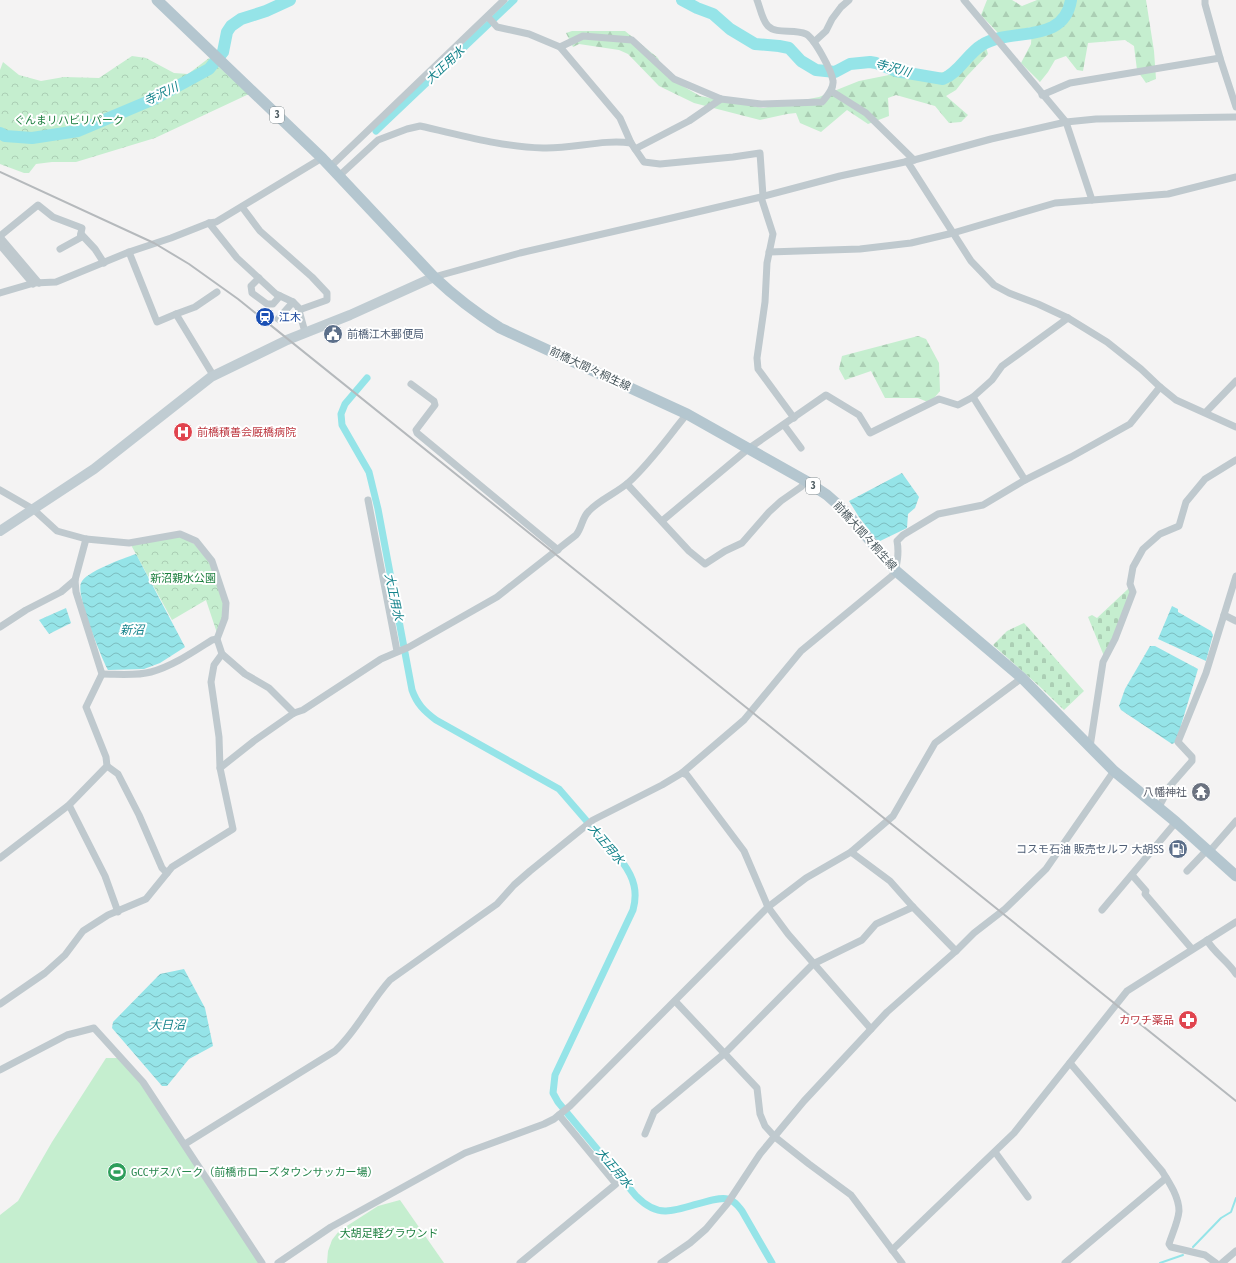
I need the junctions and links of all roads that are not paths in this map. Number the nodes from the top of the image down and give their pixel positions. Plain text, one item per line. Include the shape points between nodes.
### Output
1 (157, 0) edge
2 (504, 0) edge
3 (758, 0) edge
4 (849, 0) edge
5 (1205, 0) edge
6 (968, 1) edge
7 (489, 18) junction
8 (814, 42) junction
9 (560, 47) junction
10 (1220, 58) junction
11 (831, 91) junction
12 (1042, 95) junction
13 (722, 99) junction
14 (1236, 107) edge
15 (1236, 117) edge
16 (1066, 122) junction
17 (633, 146) junction
18 (322, 158) junction
19 (911, 160) junction
20 (334, 171) junction
21 (1236, 177) edge
22 (762, 196) junction
23 (1092, 200) junction
24 (242, 207) junction
25 (209, 223) junction
26 (953, 233) junction
27 (81, 234) junction
28 (0, 237) edge
29 (0, 245) edge
30 (60, 249) dead end
31 (129, 252) junction
32 (769, 252) junction
33 (104, 262) junction
34 (434, 277) junction
35 (259, 278) junction
36 (36, 283) junction
37 (217, 292) dead end
38 (0, 293) edge
39 (280, 296) junction
40 (293, 302) junction
41 (299, 310) junction
42 (176, 314) junction
43 (278, 318) dead end
44 (1068, 318) junction
45 (305, 332) junction
46 (213, 375) junction
47 (1236, 381) edge
48 (411, 384) dead end
49 (1160, 387) junction
50 (973, 397) junction
51 (1206, 412) junction
52 (686, 414) junction
53 (794, 418) junction
54 (784, 425) junction
55 (1236, 427) edge
56 (801, 448) dead end
57 (748, 449) junction
58 (1236, 460) edge
59 (1025, 480) junction
60 (806, 481) junction
61 (627, 484) junction
62 (0, 490) edge
63 (368, 500) dead end
64 (33, 509) junction
65 (662, 521) junction
66 (0, 531) edge
67 (86, 539) junction
68 (558, 550) junction
69 (896, 571) junction
70 (1236, 576) edge
71 (75, 580) junction
72 (1224, 615) junction
73 (1236, 621) edge
74 (0, 627) edge
75 (217, 639) junction
76 (398, 651) junction
77 (222, 654) junction
78 (102, 674) junction
79 (1022, 678) junction
80 (294, 713) junction
81 (1090, 747) junction
82 (107, 766) junction
83 (220, 768) junction
84 (1114, 771) junction
85 (682, 773) junction
86 (69, 805) junction
87 (1159, 807) junction
88 (1236, 820) edge
89 (1176, 822) junction
90 (1208, 851) junction
91 (851, 852) junction
92 (0, 858) edge
93 (1187, 871) dead end
94 (167, 873) junction
95 (1132, 875) junction
96 (1236, 876) edge
97 (768, 907) junction
98 (913, 907) junction
99 (1102, 910) dead end
100 (118, 912) junction
101 (1236, 922) edge
102 (1207, 940) junction
103 (1192, 949) junction
104 (956, 951) junction
105 (813, 964) junction
106 (1236, 974) edge
107 (675, 1001) junction
108 (0, 1004) edge
109 (871, 1029) junction
110 (725, 1053) junction
111 (1070, 1064) junction
112 (0, 1070) edge
113 (560, 1114) junction
114 (645, 1134) dead end
115 (775, 1137) junction
116 (185, 1144) junction
117 (995, 1152) junction
118 (1166, 1178) junction
119 (1028, 1197) dead end
120 (892, 1250) junction
121 (1236, 1251) edge
122 (262, 1263) edge
123 (278, 1263) edge
124 (520, 1263) edge
125 (660, 1263) edge
126 (902, 1263) edge
127 (1065, 1263) edge
128 (1216, 1263) edge
129 (1222, 1263) edge

1 - 18 main road, 前橋大間々桐生線 / 3
2 - 7 street
3 - 8 street via 767,25 775,30 808,34
4 - 8 street via 832,19 826,32
5 - 10 street
6 - 12 street
7 - 9 street via 495,25 529,34
7 - 20 street
8 - 11 street via 833,82
9 - 13 street via 583,36 632,40 674,79
9 - 17 street via 620,118
10 - 12 street via 1070,83
10 - 14 street
11 - 13 street via 822,102 761,104
11 - 19 street via 866,113
12 - 16 street
13 - 17 street via 689,121
15 - 16 street via 1096,119
16 - 19 street
16 - 23 street
17 - 20 street via 618,141 544,148 517,146 420,126 378,140
17 - 22 street via 644,162 660,164 760,152
18 - 20 main road, 前橋大間々桐生線 / 3
18 - 24 street
19 - 22 street
19 - 26 street
20 - 34 main road, 前橋大間々桐生線 / 3
21 - 23 street via 1168,194
22 - 32 street via 773,234
22 - 34 street via 520,253
23 - 26 street via 1055,203
24 - 25 street via 216,222
24 - 41 street via 260,232 327,293 327,300
25 - 31 street
25 - 35 street via 236,258
26 - 32 street via 911,243
26 - 44 street via 971,261 994,285
27 - 28 street via 82,228 53,217 38,205
27 - 30 street via 80,238
27 - 33 street
28 - 36 street
29 - 36 street
31 - 33 street
31 - 42 street via 157,322
32 - 53 street via 757,358 758,369
33 - 36 street via 56,282
34 - 45 street
34 - 52 main road, 前橋大間々桐生線 / 3 via 459,300 500,328
35 - 39 street
35 - 39 street via 251,286 252,293 267,304 273,304
36 - 38 street
37 - 42 street via 195,307
39 - 40 street
40 - 41 street
40 - 43 street
41 - 45 street
42 - 46 street
44 - 49 street via 1107,342 1141,368
44 - 50 street via 1002,366 992,380
45 - 46 street
46 - 64 street via 94,469
47 - 51 street
48 - 68 street via 434,401 435,405 416,430 417,433
49 - 51 street via 1176,400
49 - 59 street via 1130,424
50 - 53 street via 958,405 939,399 870,433 859,415 826,395
50 - 59 street
51 - 55 street
52 - 57 main road, 前橋大間々桐生線 / 3
52 - 61 street
53 - 54 street
54 - 56 street
54 - 57 street
57 - 60 main road, 前橋大間々桐生線 / 3
57 - 65 street
58 - 81 street via 1205,479 1186,502 1179,526 1160,534 1143,549 1134,567 1130,584 1133,592 1103,662
59 - 69 street via 983,505 938,514 903,534 897,541
60 - 65 street via 780,501 742,543 705,564 689,551
60 - 69 main road, 前橋大間々桐生線 / 3 via 839,505
61 - 65 street
61 - 68 street via 588,511 579,531
62 - 64 street
63 - 76 street
64 - 66 street
64 - 67 street via 57,531
67 - 71 street
67 - 75 street via 129,543 180,534 196,541 212,561 226,603 225,618
68 - 76 street via 497,597
69 - 79 main road, 前橋大間々桐生線 / 3
69 - 85 street via 801,651 748,717
70 - 72 street
71 - 74 street via 61,592
71 - 78 street via 76,592
72 - 73 street
72 - 87 street via 1206,673 1178,742 1192,757 1192,761 1170,786
75 - 77 street
75 - 78 street via 152,672
76 - 80 street via 381,659 303,710
77 - 80 street via 245,674 269,688
77 - 83 street via 214,666 211,682 219,737
78 - 82 street via 86,707 106,757
79 - 81 main road, 前橋大間々桐生線 / 3
79 - 91 street via 935,743 893,816
80 - 83 street
81 - 84 main road, 前橋大間々桐生線 / 3
82 - 86 street
82 - 94 street via 118,774 162,868
83 - 94 street via 233,829 172,866
84 - 87 main road, 前橋大間々桐生線 / 3
84 - 104 street via 1046,869
85 - 97 street via 687,776 744,851
85 - 116 street via 593,820 530,871 497,904 390,980 350,1036 335,1051
86 - 92 street
86 - 100 street via 105,876
87 - 89 main road, 前橋大間々桐生線 / 3
88 - 90 street
89 - 90 main road, 前橋大間々桐生線 / 3
89 - 95 street
90 - 93 street
90 - 96 main road, 前橋大間々桐生線 / 3
91 - 97 street via 806,878
91 - 98 street via 890,880
94 - 100 street via 146,899
95 - 99 street
95 - 103 street
97 - 105 street
97 - 107 street
98 - 104 street
98 - 105 street via 876,924 862,940
100 - 108 street via 108,915 83,932 66,955
101 - 102 street
102 - 103 street
102 - 106 street
103 - 111 street via 1127,991
104 - 109 street via 886,1012
105 - 109 street
105 - 110 street
107 - 110 street
107 - 113 street
109 - 115 street via 804,1101
110 - 114 street via 654,1112
110 - 115 street via 757,1088 760,1114 765,1126
111 - 117 street via 1027,1119
111 - 118 street
112 - 116 street via 67,1035 94,1028 143,1082
113 - 123 street via 544,1124 466,1153 445,1164 331,1227
113 - 124 street via 616,1184
115 - 120 street via 852,1195
115 - 125 street via 760,1154 727,1204 700,1235
116 - 122 street
117 - 119 street
117 - 120 street
118 - 127 street
118 - 128 street via 1177,1200 1179,1211 1171,1247 1204,1255
120 - 126 street
121 - 129 street

